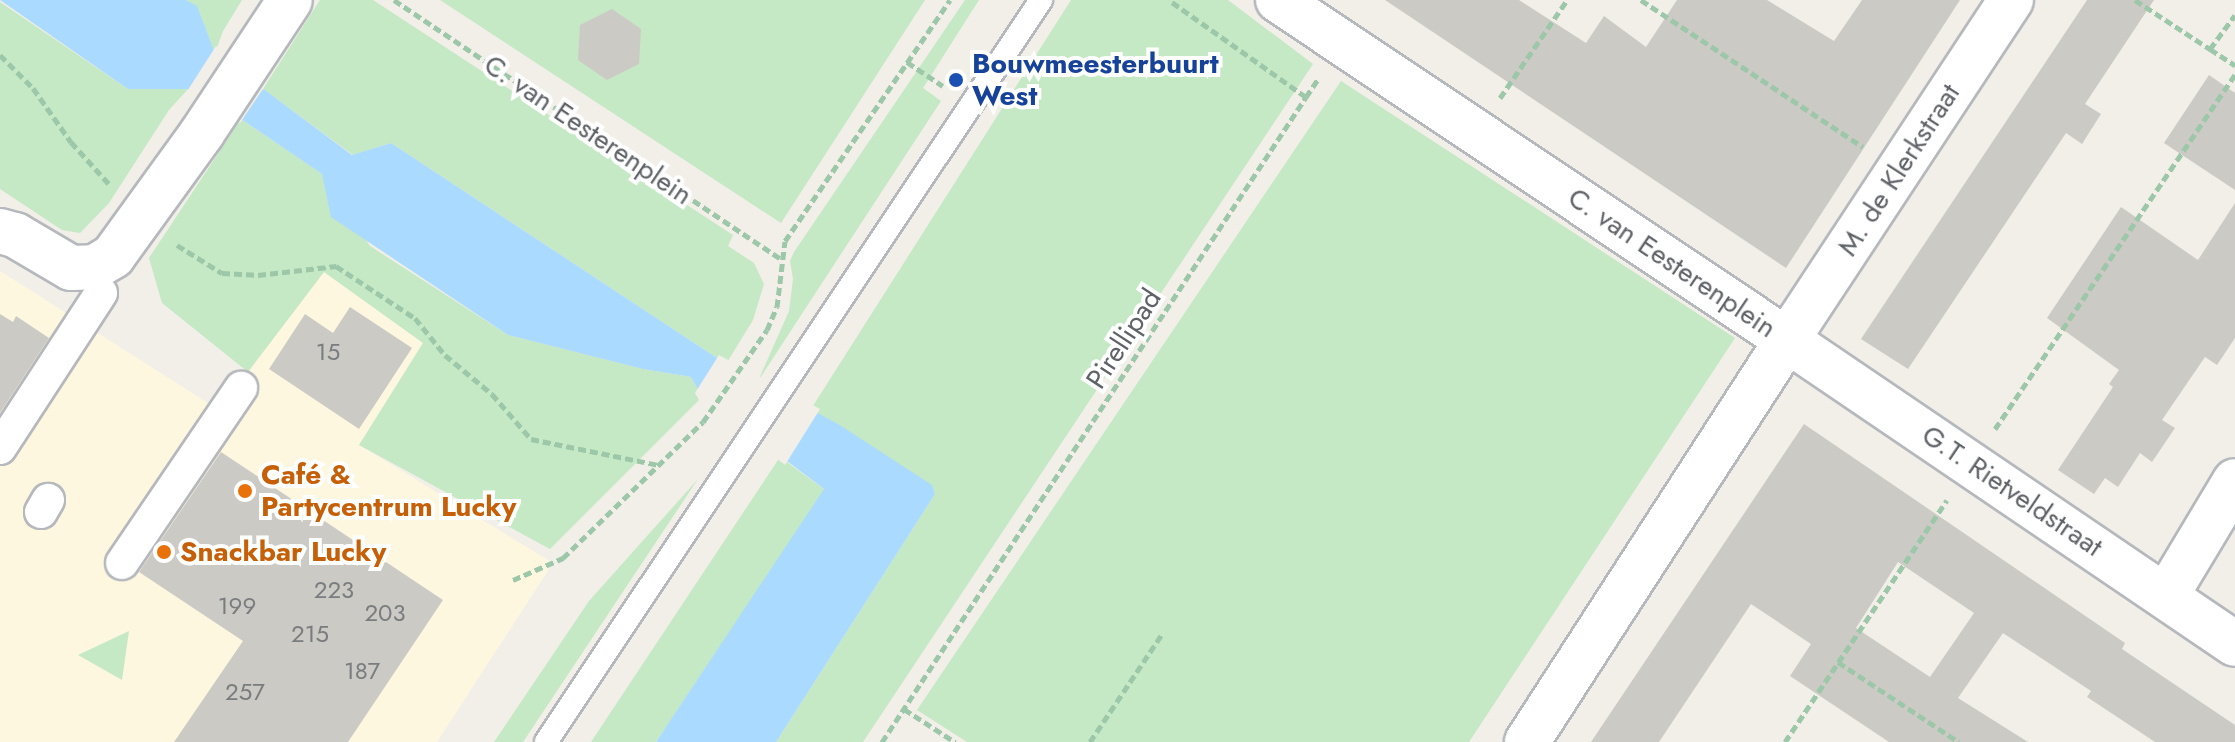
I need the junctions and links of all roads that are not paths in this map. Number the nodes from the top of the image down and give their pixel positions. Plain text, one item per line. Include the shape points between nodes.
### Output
1 (290, 0) edge
2 (1041, 0) edge
3 (1278, 0) edge
4 (2011, 0) edge
5 (0, 231) edge
6 (98, 280) junction
7 (1787, 340) junction
8 (241, 388) dead end
9 (0, 448) edge
10 (2235, 481) edge
11 (122, 563) dead end
12 (2166, 596) junction
13 (2235, 644) edge
14 (546, 742) edge
15 (1527, 742) edge

1 - 6 street
2 - 14 lane
3 - 7 street, C. van Eesterenplein
4 - 7 street, M. de Klerkstraat
5 - 6 street
6 - 9 street
7 - 12 street, G.T. Rietveldstraat
7 - 15 street, C. van Eesterenplein
8 - 11 street
10 - 12 street
12 - 13 street, G.T. Rietveldstraat

